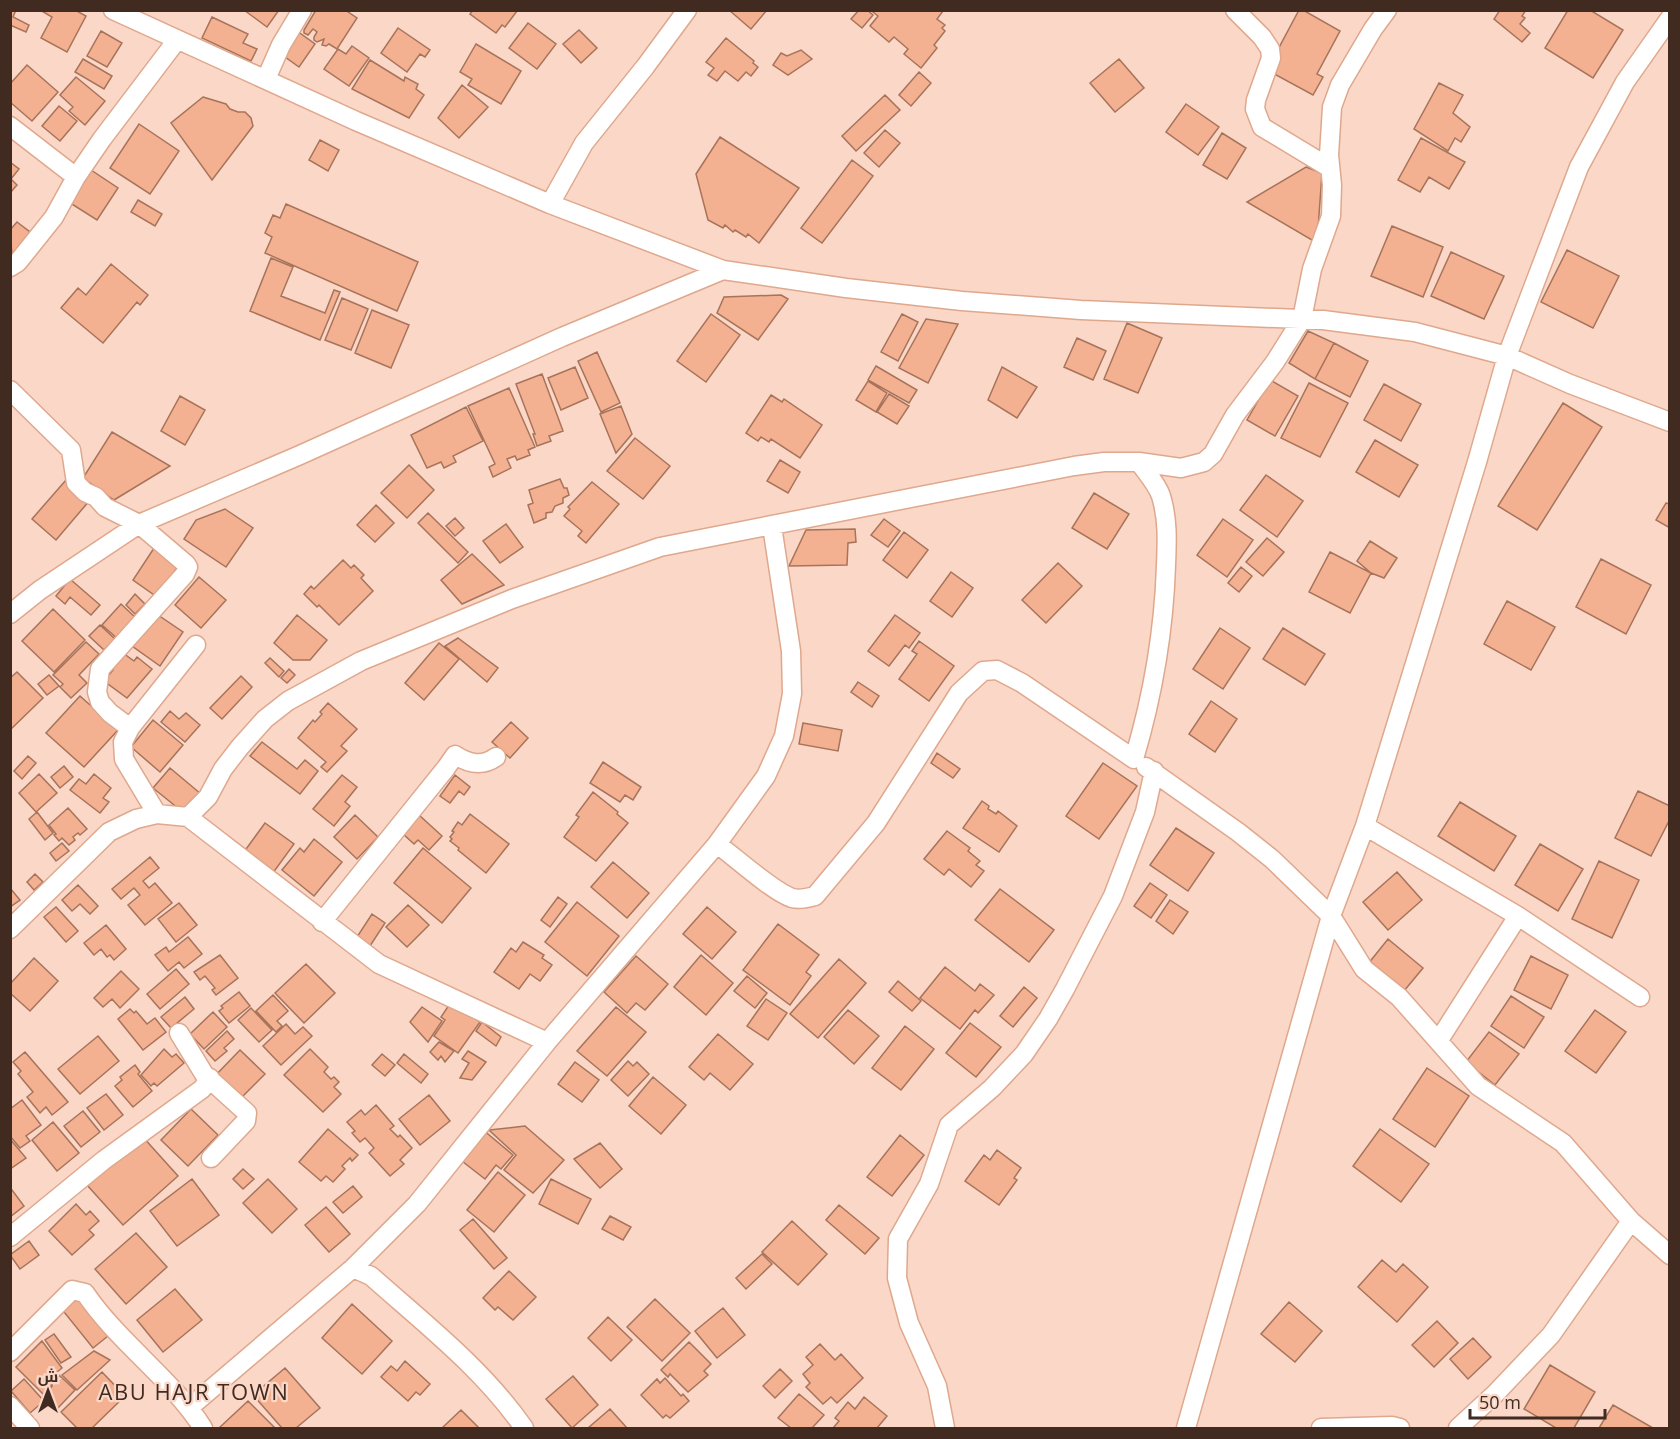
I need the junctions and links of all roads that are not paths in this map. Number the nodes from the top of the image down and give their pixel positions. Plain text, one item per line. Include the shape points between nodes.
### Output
1 (113, 10) edge
2 (302, 10) edge
3 (687, 10) edge
4 (1235, 10) edge
5 (1387, 10) edge
6 (1670, 18) edge
7 (177, 40) junction
8 (266, 79) junction
9 (10, 126) edge
10 (1330, 168) junction
11 (76, 177) junction
12 (550, 204) junction
13 (10, 267) edge
14 (723, 270) junction
15 (1302, 319) junction
16 (1507, 356) junction
17 (10, 390) edge
18 (1670, 422) edge
19 (1139, 462) junction
20 (139, 524) junction
21 (772, 526) junction
22 (10, 614) edge
23 (196, 645) dead end
24 (130, 728) junction
25 (496, 757) dead end
26 (1134, 759) junction
27 (1154, 771) junction
28 (157, 814) junction
29 (188, 817) junction
30 (1365, 826) junction
31 (717, 843) junction
32 (1331, 916) junction
33 (1518, 916) junction
34 (322, 922) junction
35 (10, 928) edge
36 (1640, 997) dead end
37 (179, 1033) dead end
38 (1439, 1040) junction
39 (547, 1042) junction
40 (210, 1078) junction
41 (211, 1158) dead end
42 (1631, 1221) junction
43 (10, 1237) edge
44 (1670, 1255) edge
45 (353, 1268) junction
46 (10, 1352) edge
47 (10, 1406) edge
48 (190, 1407) junction
49 (30, 1428) edge
50 (203, 1428) edge
51 (524, 1428) edge
52 (945, 1428) edge
53 (1186, 1428) edge
54 (1321, 1428) edge
55 (1400, 1428) edge
56 (1458, 1428) edge

1 - 7 street
2 - 8 street
3 - 12 street via 584,143
4 - 10 street via 1270,49 1271,58 1255,109 1262,128
5 - 10 street via 1340,85 1332,107
6 - 16 street via 1625,82 1579,167
7 - 8 street
7 - 11 street
8 - 12 street
9 - 11 street
10 - 15 street via 1331,216 1312,269
11 - 13 street via 54,217
12 - 14 street
14 - 15 street via 962,301
14 - 20 street
15 - 16 street via 1415,332
15 - 19 street via 1204,462 1181,468
16 - 18 street
16 - 30 street
17 - 20 street via 71,450 76,483 105,507
19 - 21 street via 1074,466
19 - 26 street via 1160,494 1167,533 1162,622 1152,690
20 - 22 street
20 - 24 street via 188,567 100,669 100,702
21 - 29 street via 660,547 512,599 360,661 288,701 265,719 223,769 208,797
21 - 31 street via 790,651 792,694 784,736 766,776
23 - 24 street
24 - 28 street via 123,742 124,759
25 - 34 street via 480,763 466,762 455,755
26 - 27 street
26 - 31 street via 1022,683 997,670 983,671 959,693 876,823 815,896 794,898 780,892
27 - 32 street via 1272,859
27 - 52 street via 1144,812 1113,896 1065,989 1024,1053 992,1089 949,1125 929,1184 898,1239 897,1278 909,1323 937,1386
28 - 29 street
28 - 35 street via 110,832
29 - 34 street
30 - 32 street
30 - 33 street
31 - 39 street
32 - 38 street via 1364,969 1399,997
32 - 53 street
33 - 36 street
33 - 38 street
34 - 39 street via 378,964
37 - 40 street
38 - 42 street via 1479,1086 1563,1143
39 - 45 street via 417,1204
40 - 41 street via 247,1113 246,1121
40 - 43 street via 202,1089 104,1160
42 - 44 street
42 - 56 street via 1551,1335
45 - 48 street
45 - 51 street via 371,1276 468,1362 505,1400
46 - 48 street via 72,1290 85,1293 100,1314
47 - 49 street
48 - 50 street
54 - 55 street

